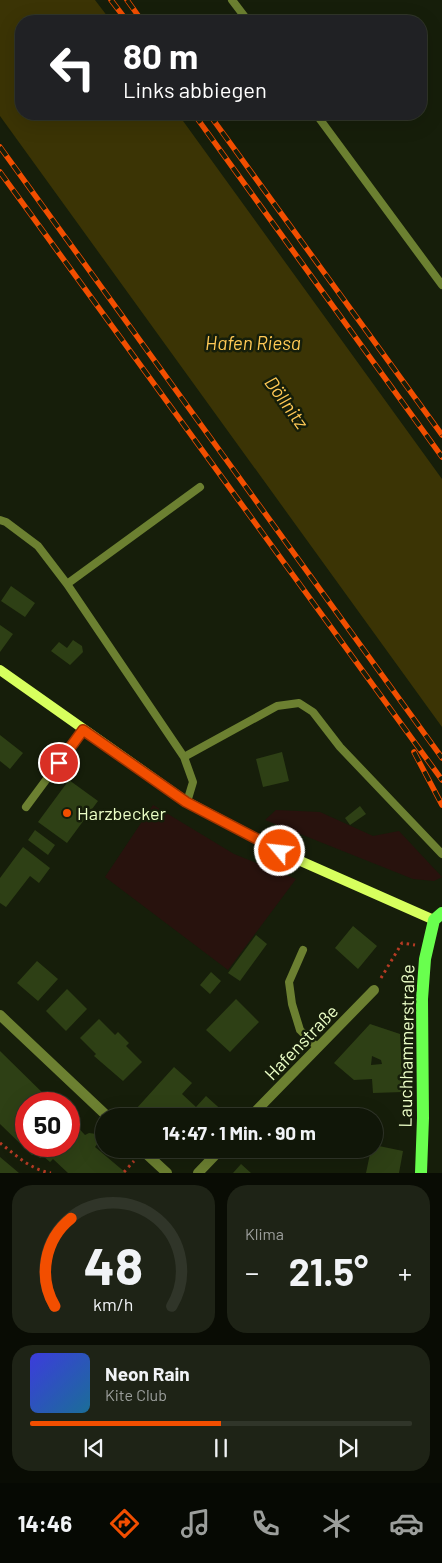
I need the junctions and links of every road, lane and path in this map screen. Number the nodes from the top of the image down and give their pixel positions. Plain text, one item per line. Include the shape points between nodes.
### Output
1 (232, 0) edge
2 (243, 15) edge
3 (320, 120) edge
4 (442, 285) edge
5 (200, 487) dead end
6 (0, 520) edge
7 (67, 584) junction
8 (0, 670) edge
9 (83, 730) junction
10 (184, 757) junction
11 (186, 802) junction
12 (26, 807) dead end
13 (442, 854) edge
14 (438, 917) edge
15 (428, 947) junction
16 (303, 950) dead end
17 (374, 990) joint
18 (0, 1015) edge
19 (318, 1048) junction
20 (99, 1108) edge
21 (259, 1108) edge
22 (0, 1143) edge
23 (151, 1158) edge
24 (212, 1158) edge
25 (51, 1173) edge
26 (167, 1173) edge
27 (198, 1173) edge
28 (421, 1173) edge

1 - 2 lane
3 - 4 lane
5 - 7 lane
6 - 7 lane via 38,546
7 - 10 lane
8 - 9 main road
9 - 11 main road
9 - 12 lane
10 - 11 lane via 193,782
10 - 13 lane via 277,706 299,703 313,712 340,748
11 - 14 main road via 296,859
14 - 15 main road, Lauchhammerstraße
15 - 17 path via 402,943
15 - 28 main road, Lauchhammerstraße via 422,999
16 - 19 lane via 289,982 292,1004 300,1030
17 - 19 street, Hafenstraße
18 - 20 street
19 - 21 street, Hafenstraße
22 - 25 path via 32,1168
23 - 26 street
24 - 27 street

